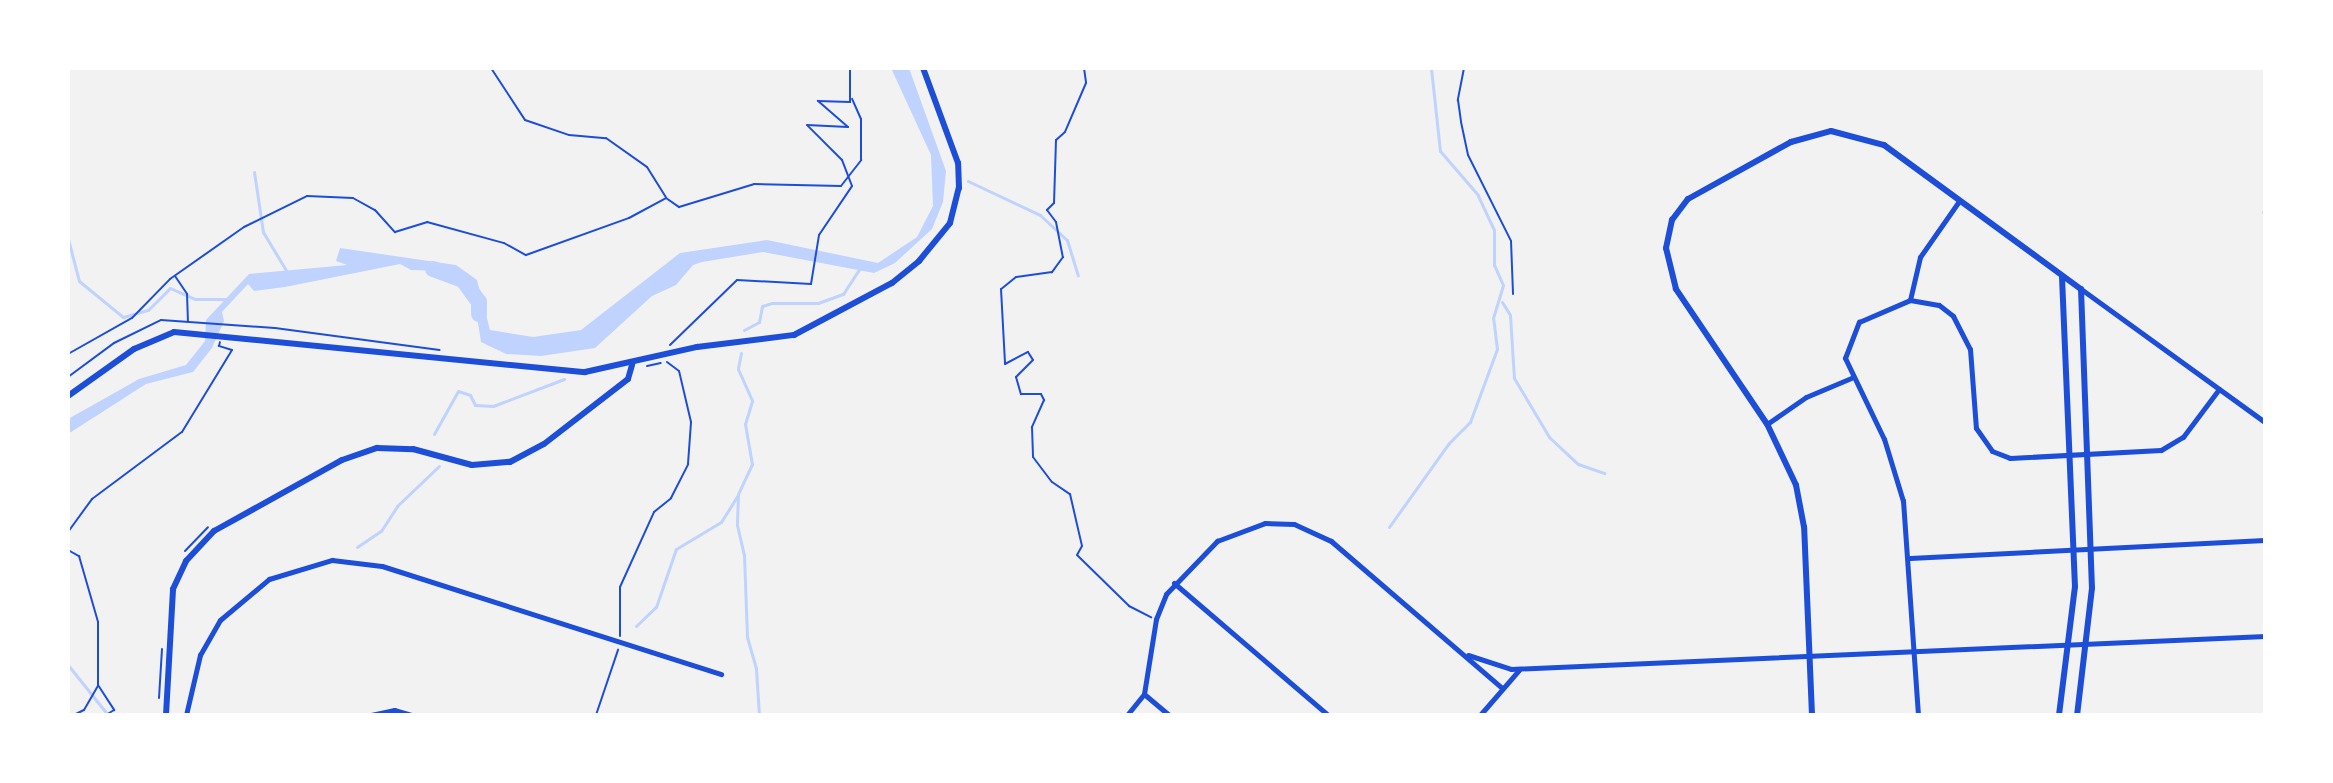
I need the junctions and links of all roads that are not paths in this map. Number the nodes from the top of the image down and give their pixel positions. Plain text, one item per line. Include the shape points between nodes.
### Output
1 (923, 68) edge
2 (1959, 201) junction
3 (2062, 276) junction
4 (2081, 289) junction
5 (1910, 300) junction
6 (632, 366) junction
7 (1851, 378) junction
8 (2219, 389) junction
9 (68, 396) edge
10 (2265, 422) edge
11 (1767, 424) junction
12 (2070, 455) junction
13 (2087, 455) junction
14 (2265, 540) edge
15 (2091, 549) junction
16 (2075, 550) junction
17 (1910, 558) junction
18 (1174, 583) junction
19 (2265, 636) edge
20 (2086, 644) junction
21 (2068, 645) junction
22 (1915, 652) junction
23 (1468, 655) junction
24 (1810, 656) junction
25 (1519, 669) junction
26 (721, 674) dead end
27 (1502, 688) junction
28 (1144, 694) junction
29 (166, 714) edge
30 (186, 715) edge
31 (371, 715) edge
32 (411, 715) edge
33 (1127, 715) edge
34 (1169, 715) edge
35 (1328, 715) edge
36 (1480, 715) edge
37 (1812, 715) edge
38 (1918, 715) edge
39 (2059, 715) edge
40 (2077, 715) edge

1 - 6 street via 955,148 959,188 950,223 919,261 892,283 794,335 697,347
2 - 3 street
2 - 5 street via 1920,257
2 - 11 street via 1884,145 1844,132 1807,136 1701,190 1672,220 1666,248 1676,289
3 - 4 street
3 - 12 street
4 - 8 street
4 - 13 street
5 - 7 street via 1866,316 1852,330 1845,358
5 - 12 street via 1939,305 1963,329 1970,349 1976,428 1985,444 2010,458
6 - 9 street via 562,371 221,339 185,331 146,342
6 - 29 street via 628,379 544,444 510,462 472,465 413,449 377,448 342,460 214,531 186,561 173,589
7 - 11 street via 1806,397
7 - 17 street via 1892,462
8 - 10 street
8 - 13 street via 2169,447
11 - 24 street via 1800,499
12 - 13 street
12 - 16 street
13 - 15 street
14 - 15 street
15 - 16 street
15 - 20 street
16 - 17 street
16 - 21 street
17 - 22 street
18 - 23 street via 1227,534 1253,524 1294,524 1331,541
18 - 28 street via 1156,619
18 - 35 street
19 - 20 street
20 - 21 street
20 - 40 street
21 - 22 street
21 - 39 street
22 - 24 street
22 - 38 street
23 - 25 street via 1491,667
23 - 27 street
24 - 25 street
24 - 37 street
25 - 27 street
26 - 30 street via 354,560 306,564 252,589 220,620 200,655
27 - 36 street
28 - 33 street
28 - 34 street
31 - 32 street via 394,710

